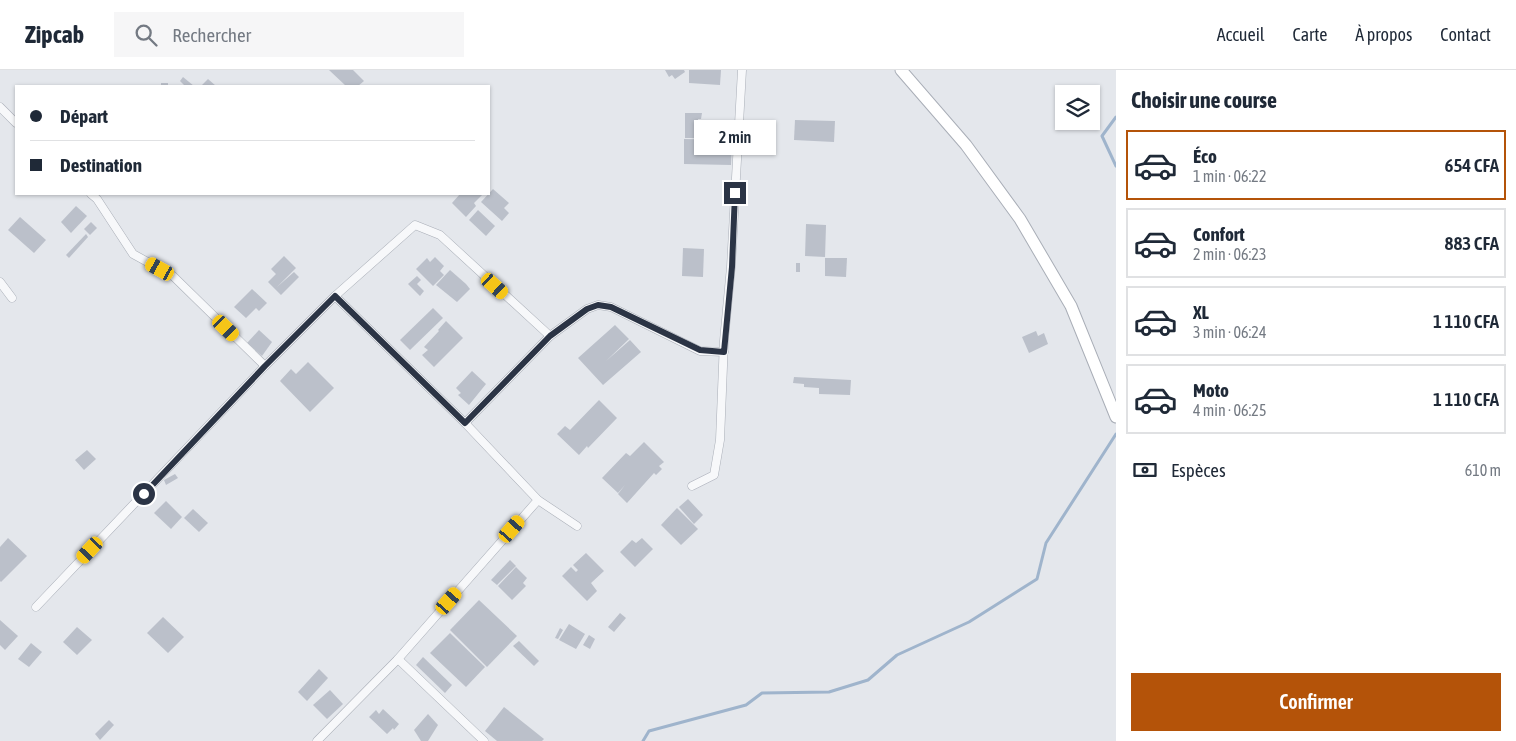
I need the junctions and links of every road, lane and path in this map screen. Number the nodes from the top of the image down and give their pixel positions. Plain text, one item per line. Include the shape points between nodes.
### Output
1 (742, 70) edge
2 (901, 70) edge
3 (0, 107) edge
4 (15, 121) edge
5 (92, 195) edge
6 (0, 282) edge
7 (335, 296) junction
8 (12, 298) dead end
9 (550, 336) junction
10 (724, 352) junction
11 (265, 366) junction
12 (1116, 417) edge
13 (465, 423) junction
14 (692, 486) dead end
15 (538, 500) junction
16 (577, 526) dead end
17 (36, 607) dead end
18 (398, 659) junction
19 (317, 741) edge
20 (484, 741) edge

1 - 10 street via 732,267
2 - 12 main road via 966,145 1020,219 1071,306
3 - 4 street
5 - 11 street via 133,254 173,276
6 - 8 street
7 - 9 street via 415,225 440,235
7 - 11 street
7 - 13 street
9 - 10 street via 587,309 598,305 611,307 700,350
9 - 13 street
10 - 14 street via 720,440 714,474
11 - 17 street
13 - 15 street
15 - 16 street
15 - 18 street
18 - 19 street
18 - 20 street

